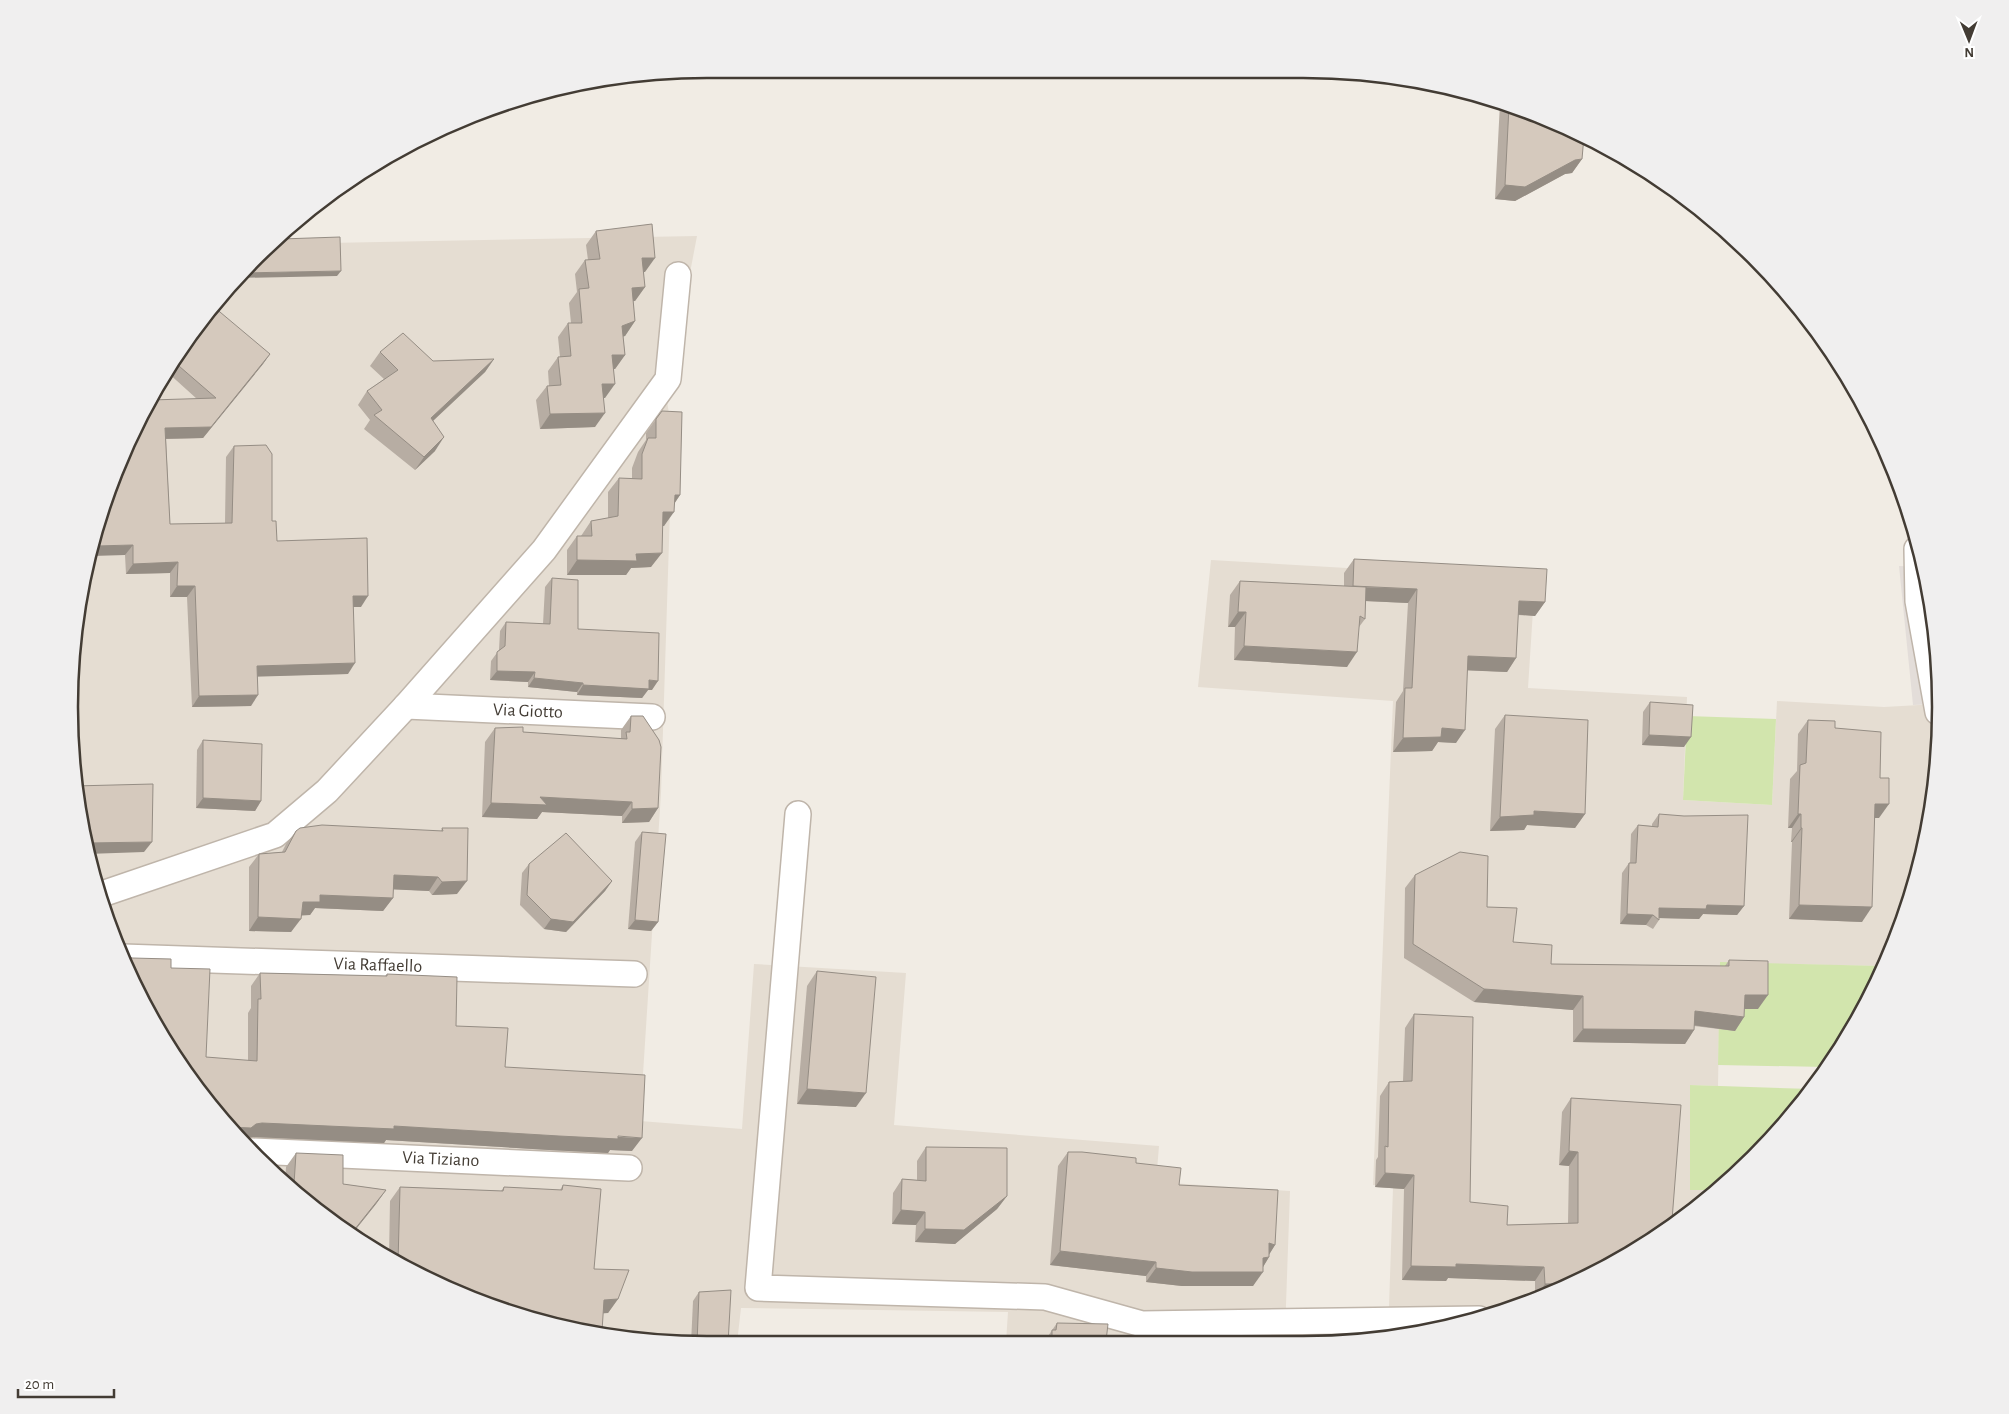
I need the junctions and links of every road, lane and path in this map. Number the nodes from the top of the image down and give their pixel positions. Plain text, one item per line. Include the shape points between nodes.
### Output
1 (678, 276) dead end
2 (1918, 578) edge
3 (1930, 668) edge
4 (406, 706) junction
5 (652, 717) dead end
6 (798, 814) dead end
7 (106, 893) edge
8 (129, 957) edge
9 (634, 974) dead end
10 (261, 1151) edge
11 (629, 1168) dead end
12 (1445, 1320) edge

1 - 4 street via 668,379 544,550
2 - 3 street via 1918,601
4 - 5 street, Via Giotto
4 - 7 street via 327,791 275,835
6 - 12 street via 758,1288 1045,1297 1142,1324
8 - 9 street, Via Raffaello
10 - 11 street, Via Tiziano

